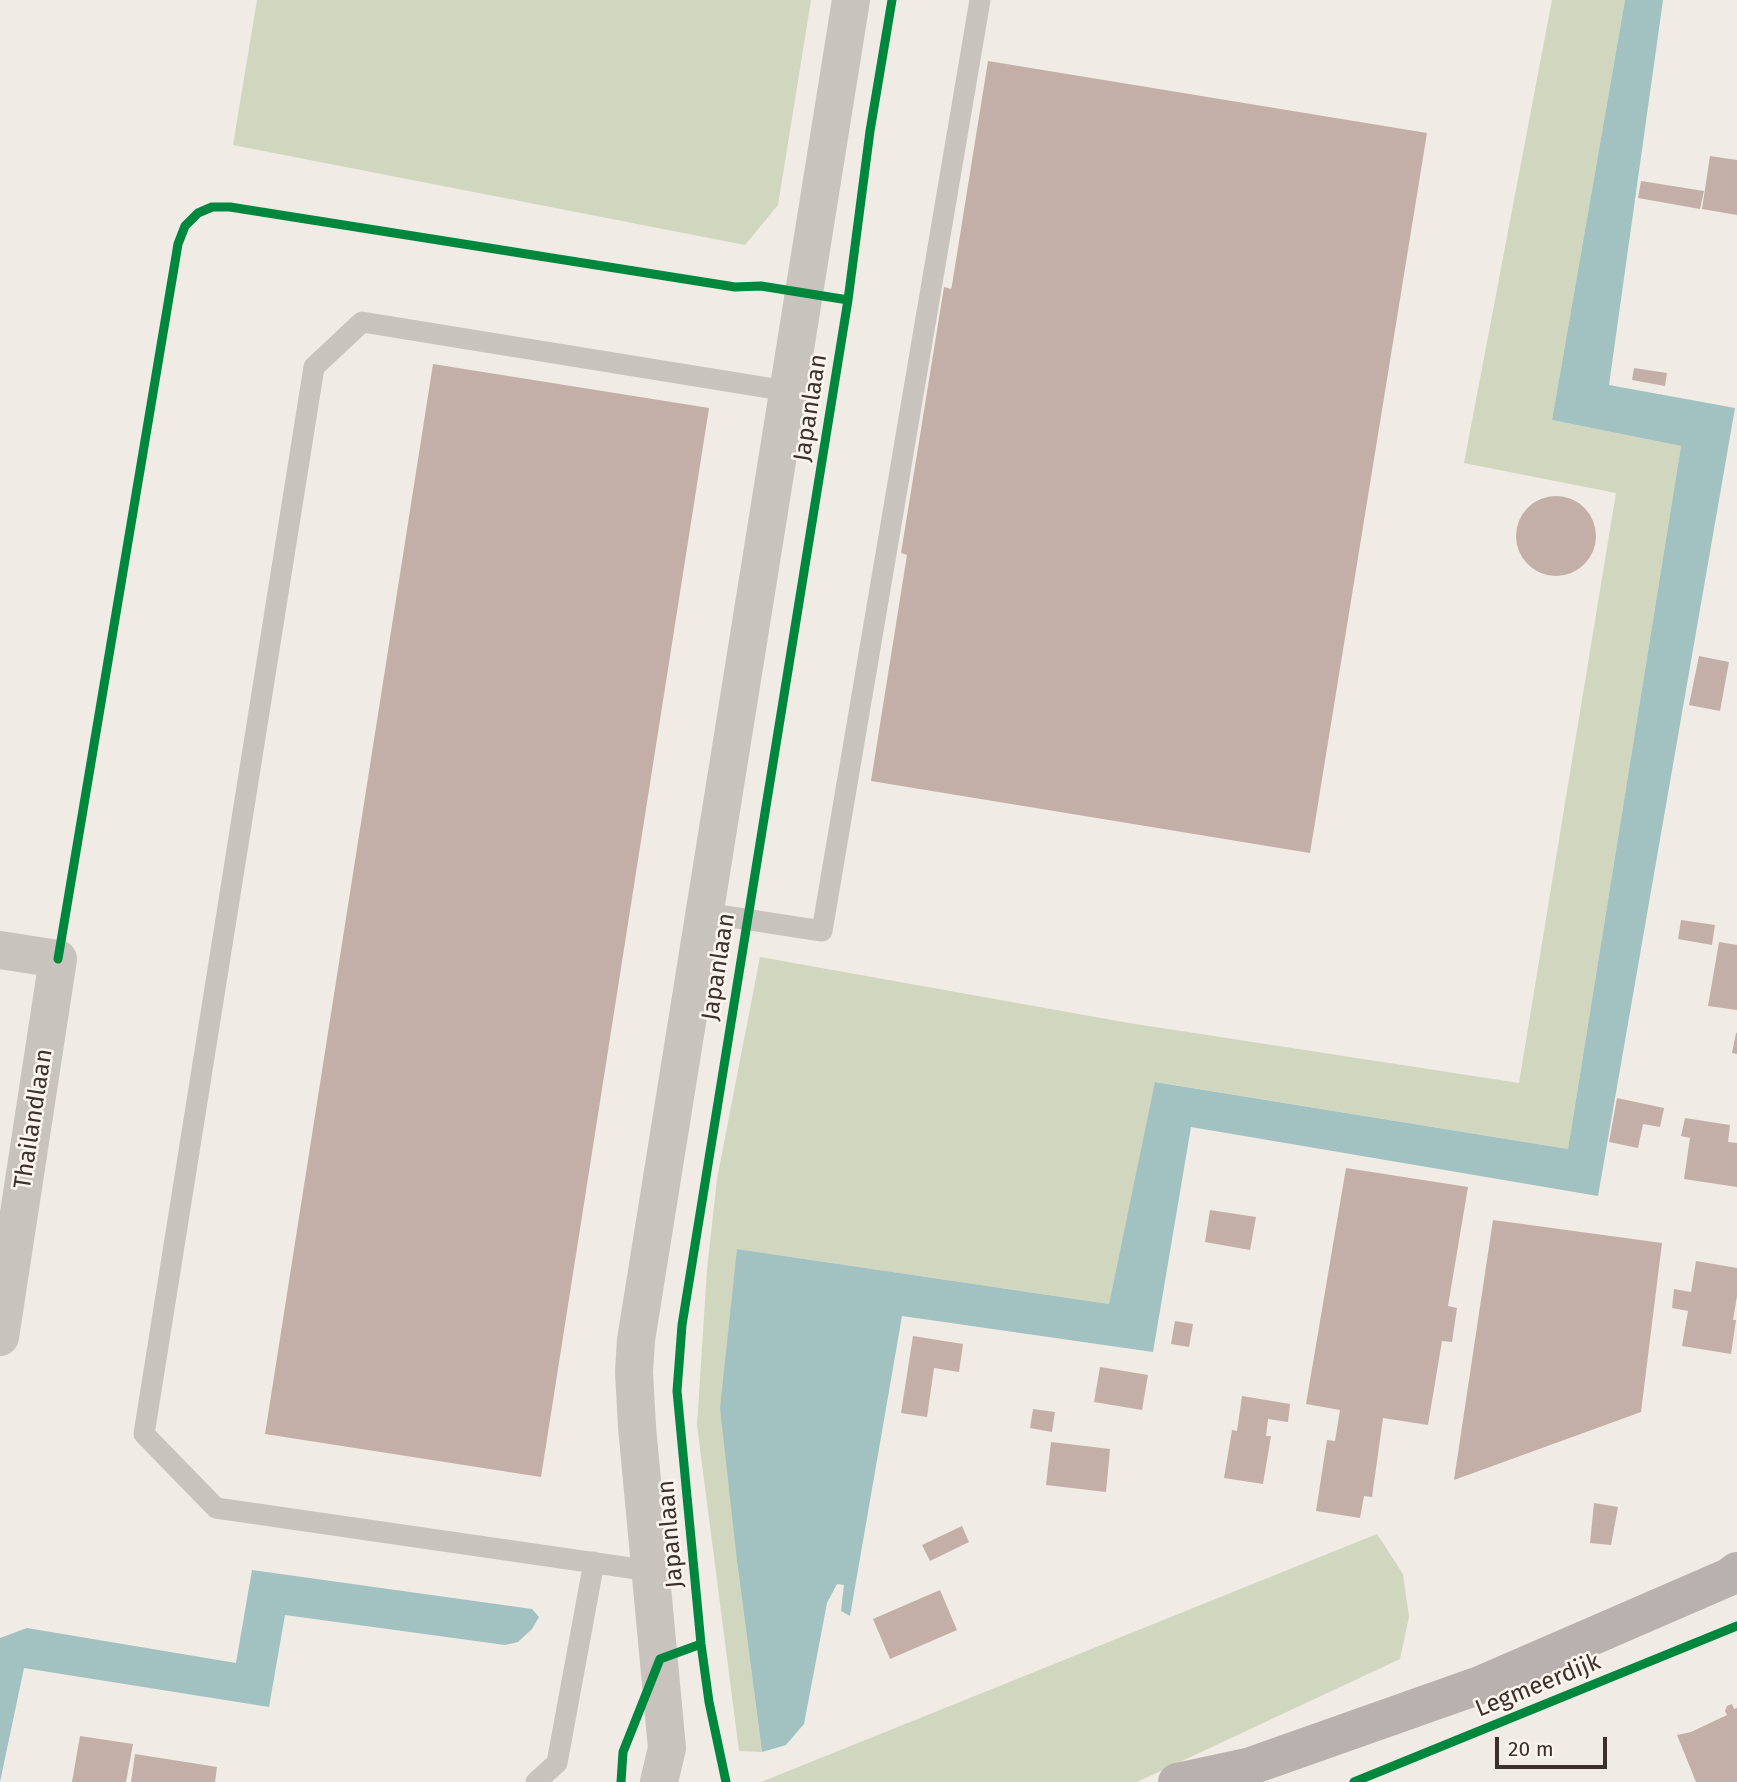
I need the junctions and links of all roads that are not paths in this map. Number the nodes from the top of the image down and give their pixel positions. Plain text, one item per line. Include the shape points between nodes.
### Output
1 (851, 0) edge
2 (980, 0) edge
3 (787, 391) junction
4 (705, 913) junction
5 (0, 950) edge
6 (0, 1337) edge
7 (594, 1562) junction
8 (652, 1571) junction
9 (1734, 1575) edge
10 (663, 1765) edge
11 (1238, 1774) edge
12 (536, 1782) edge
13 (685, 1782) edge
14 (1177, 1782) edge

1 - 3 street, Japanlaan
2 - 4 lane via 822,931
3 - 4 street, Japanlaan
3 - 7 lane via 362,322 314,367 144,1434 216,1508
4 - 8 street, Japanlaan via 636,1340 637,1427
5 - 6 street, Thailandlaan via 58,959
7 - 8 lane
7 - 12 lane via 557,1763
8 - 10 street, Japanlaan
9 - 11 main road, Legmeerdijk via 1480,1685
10 - 13 street, Japanlaan
11 - 14 main road, Legmeerdijk

